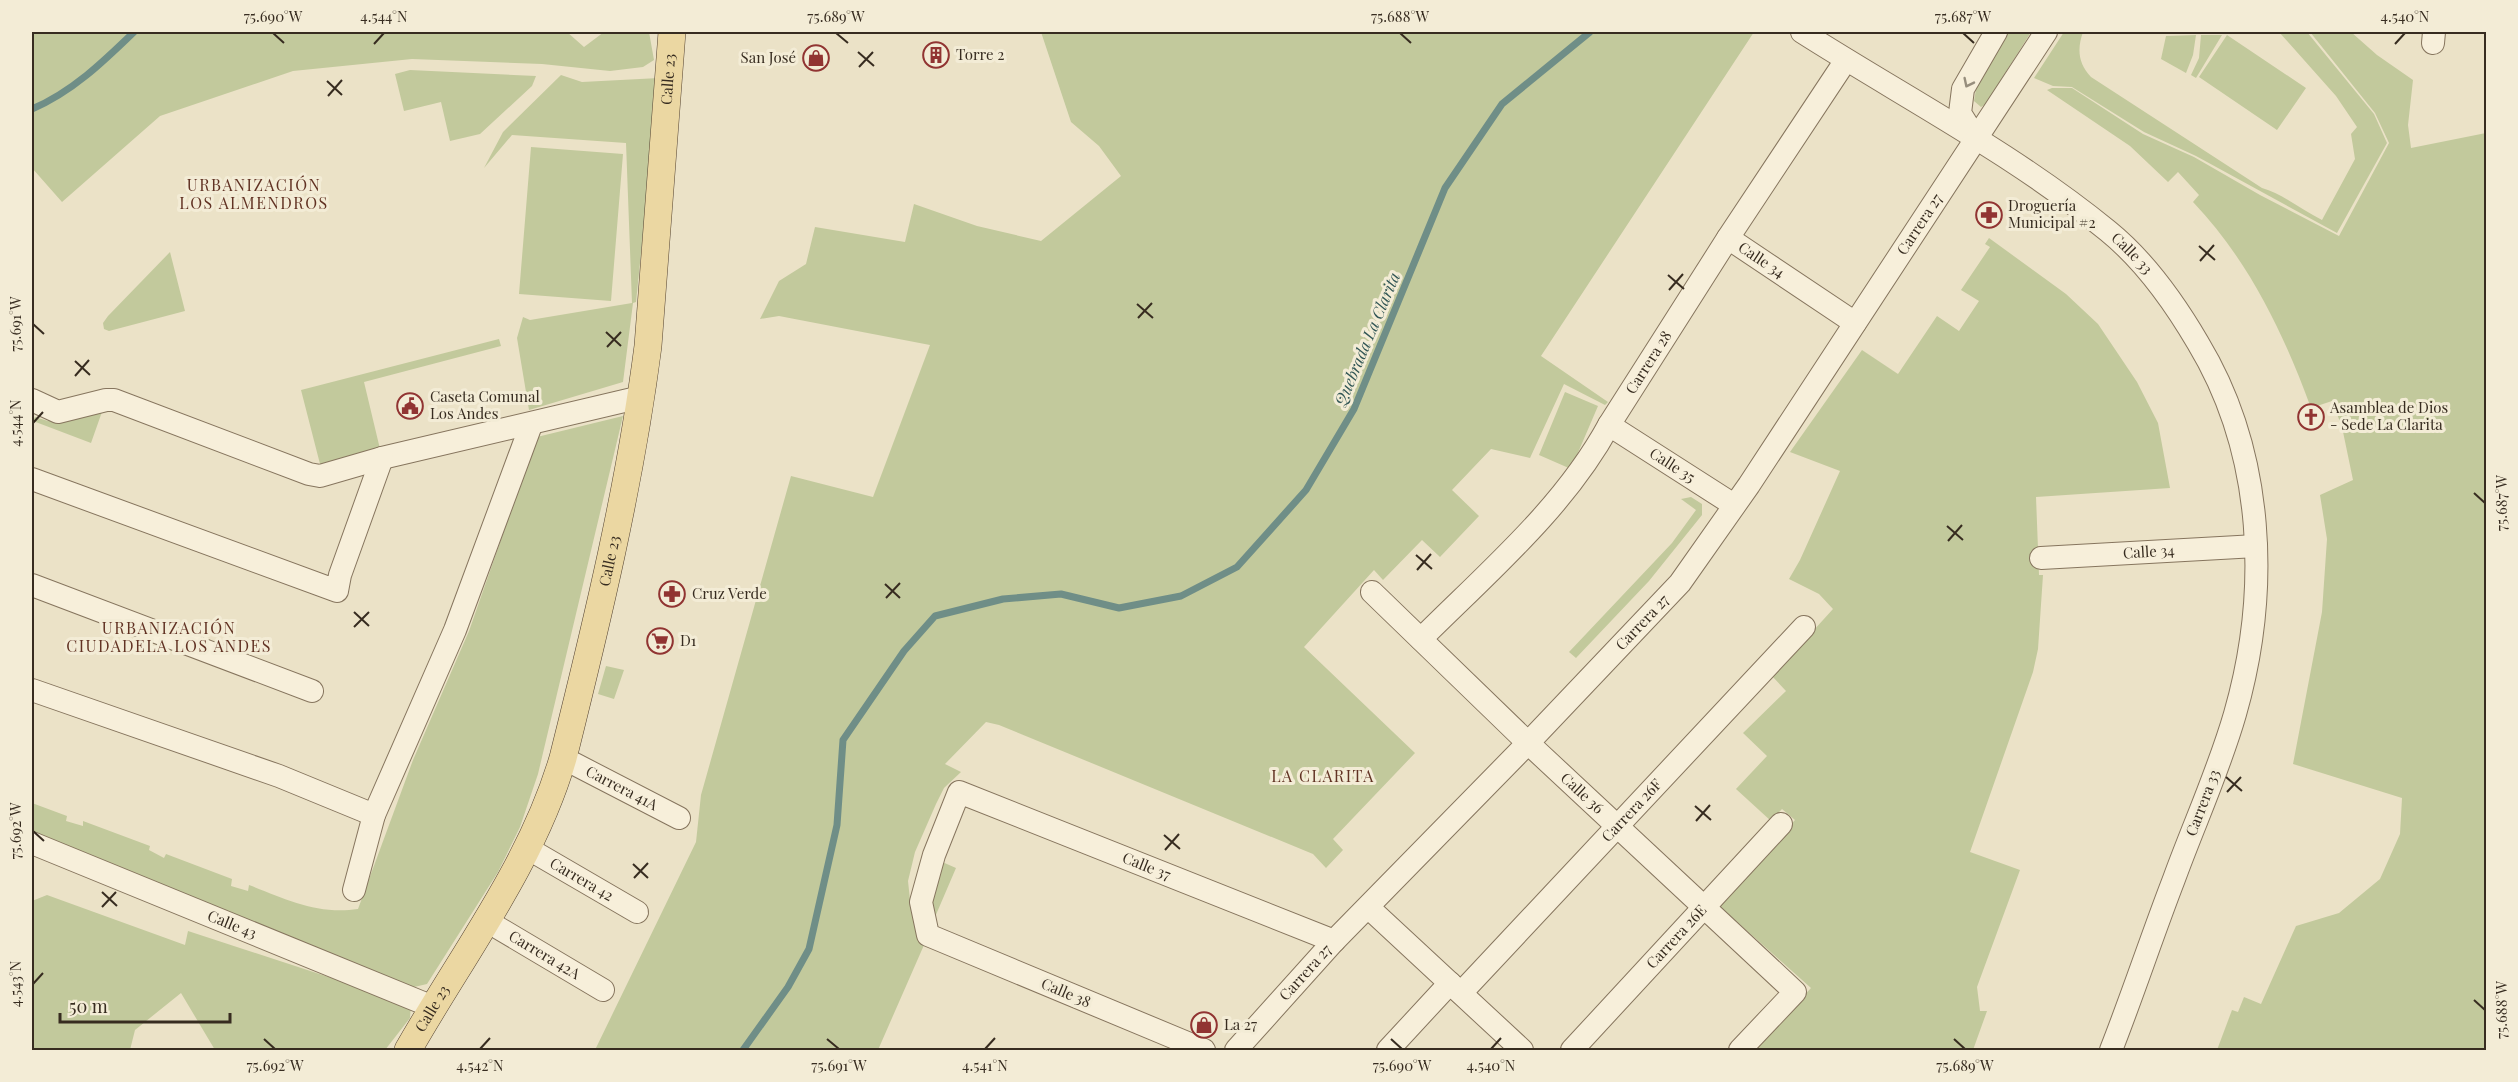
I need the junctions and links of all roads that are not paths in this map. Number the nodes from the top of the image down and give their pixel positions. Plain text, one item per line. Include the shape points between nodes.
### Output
1 (672, 32) edge
2 (1803, 32) edge
3 (1996, 32) edge
4 (2046, 32) edge
5 (1846, 60) junction
6 (1976, 139) junction
7 (1728, 238) junction
8 (1855, 322) junction
9 (641, 397) junction
10 (32, 400) edge
11 (531, 425) junction
12 (1609, 425) junction
13 (382, 458) junction
14 (32, 479) edge
15 (1734, 505) junction
16 (2256, 546) junction
17 (2041, 558) dead end
18 (32, 585) edge
19 (1372, 592) dead end
20 (1804, 627) dead end
21 (1421, 639) junction
22 (32, 690) edge
23 (312, 691) dead end
24 (1528, 744) junction
25 (563, 758) junction
26 (374, 815) junction
27 (680, 818) dead end
28 (1781, 824) dead end
29 (1617, 826) junction
30 (32, 843) edge
31 (527, 848) junction
32 (354, 890) dead end
33 (1369, 908) junction
34 (1705, 909) junction
35 (637, 912) dead end
36 (485, 920) junction
37 (928, 935) joint
38 (1334, 941) junction
39 (1456, 988) junction
40 (603, 990) dead end
41 (433, 1007) junction
42 (408, 1050) edge
43 (1204, 1050) edge
44 (1236, 1050) edge
45 (1388, 1050) edge
46 (1522, 1050) edge
47 (1572, 1050) edge
48 (1740, 1050) edge
49 (2111, 1050) edge

1 - 9 main road, Calle 23
2 - 5 street, Calle 33
3 -> 6 street via 1963,89 1960,113
4 - 6 street, Carrera 27
5 - 6 street, Calle 33
5 - 7 street, Carrera 28
6 - 8 street, Carrera 27
6 - 16 street, Calle 33 via 2109,232 2146,269 2184,318 2217,373 2232,415 2253,501
7 - 8 street, Calle 34
7 - 12 street, Carrera 28
8 - 15 street, Carrera 27
9 - 11 street
9 - 25 main road, Calle 23 via 619,525
10 - 13 street via 57,412 114,400 320,476
11 - 13 street
11 - 26 street via 455,630
12 - 15 street, Calle 35
12 - 21 street, Carrera 28 via 1594,453 1534,526
13 - 14 street via 337,591
15 - 24 street, Carrera 27 via 1680,583
16 - 17 street, Calle 34
16 - 49 street, Carrera 33 via 2257,583 2250,645 2235,713
18 - 23 street
19 - 21 street, Calle 36
20 - 29 street, Carrera 26F
21 - 24 street, Calle 36
22 - 26 street via 279,776
24 - 29 street, Calle 36
24 - 33 street, Carrera 27
25 - 27 street, Carrera 41A
25 - 31 main road, Calle 23
26 - 32 street
28 - 34 street, Carrera 26E
29 - 34 street, Calle 36
29 - 39 street, Carrera 26F
30 - 41 street, Calle 43
31 - 35 street, Carrera 42
31 - 36 main road, Calle 23
33 - 38 street, Carrera 27
33 - 39 street
34 - 47 street, Carrera 26E
34 - 48 street, Calle 36 via 1795,993
36 - 40 street, Carrera 42A
36 - 41 main road, Calle 23
37 - 38 street, Calle 37 via 921,902 933,855 959,792
37 - 43 street, Calle 38
38 - 44 street, Carrera 27
39 - 45 street, Carrera 26F
39 - 46 street
41 - 42 main road, Calle 23

